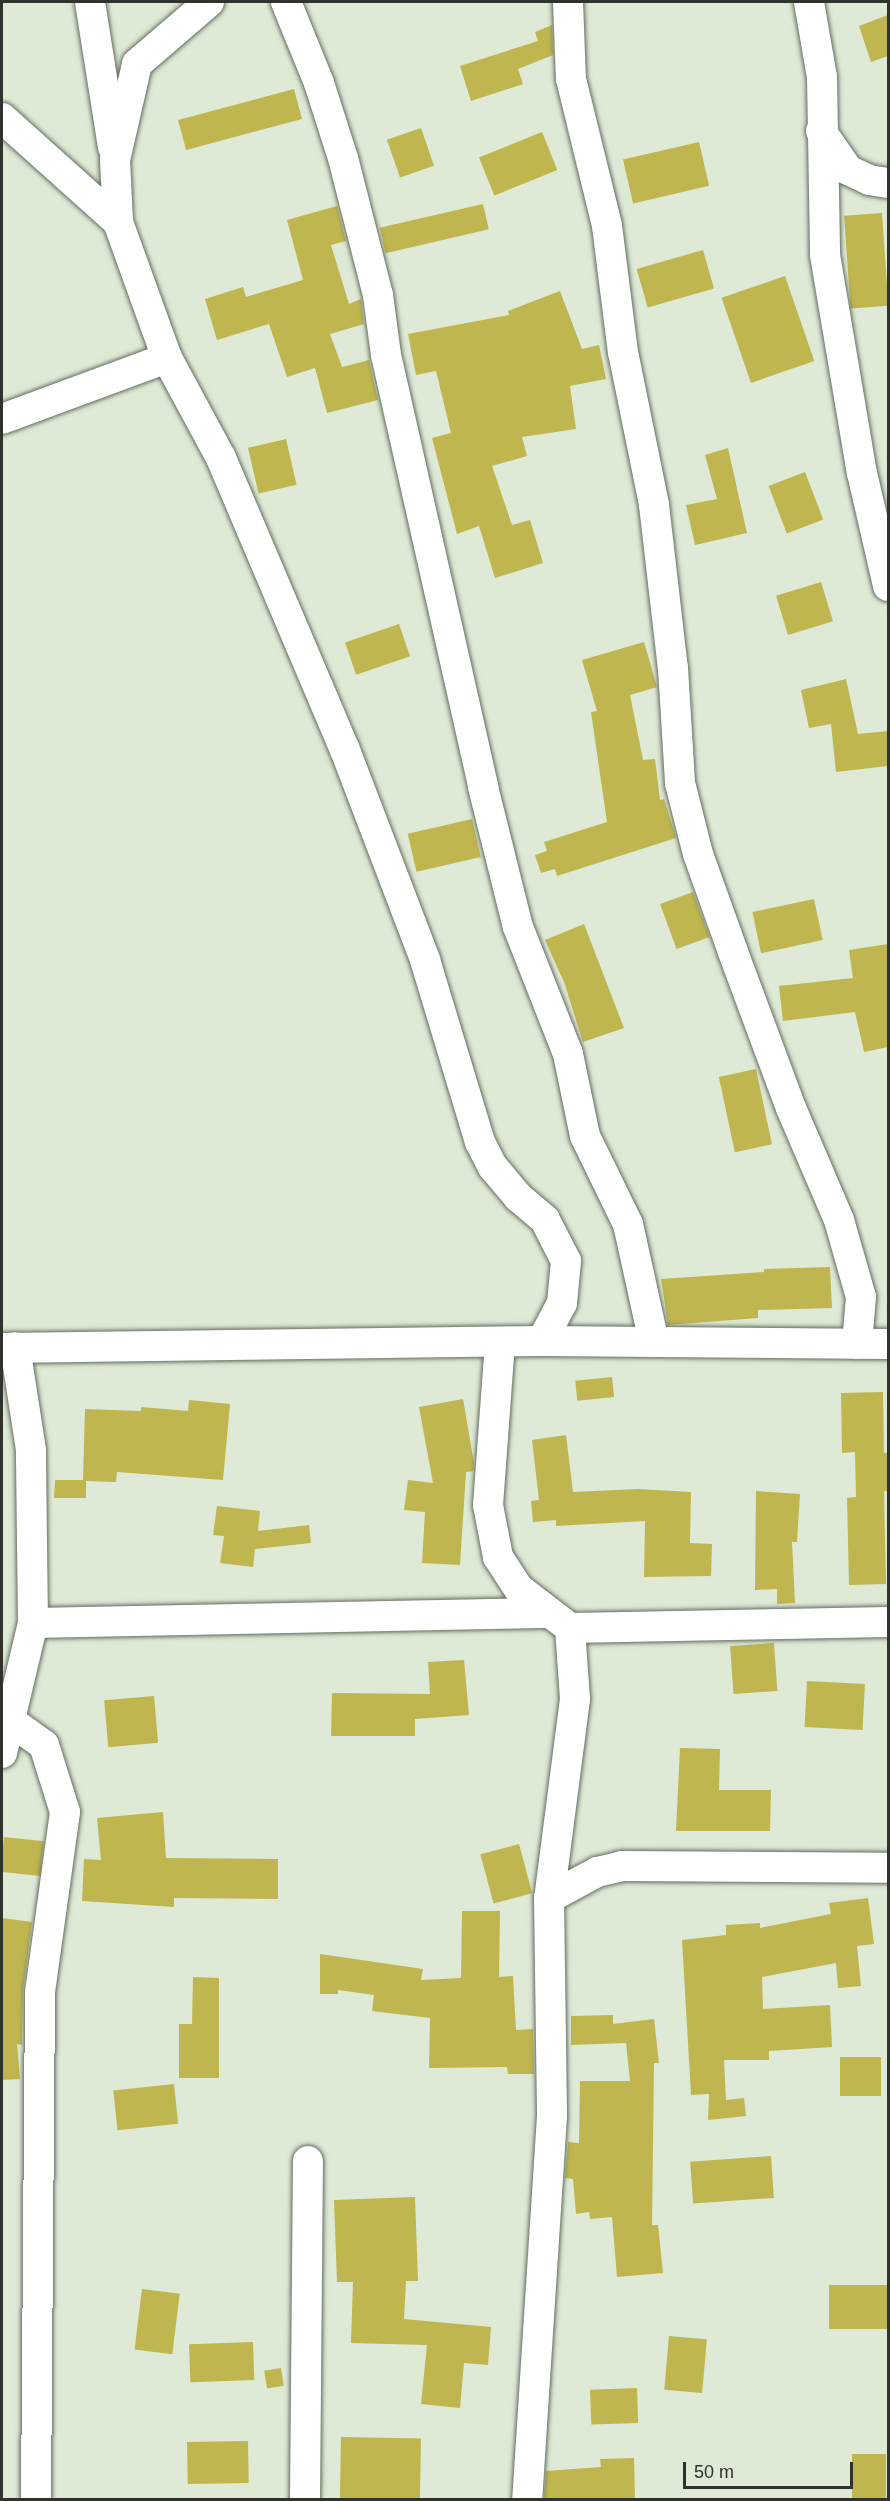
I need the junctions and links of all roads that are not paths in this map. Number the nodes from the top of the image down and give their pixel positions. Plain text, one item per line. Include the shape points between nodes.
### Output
1 (90, 2) edge
2 (208, 2) edge
3 (286, 2) edge
4 (568, 2) edge
5 (809, 2) edge
6 (137, 64) junction
7 (102, 70) junction
8 (2, 117) edge
9 (821, 131) junction
10 (115, 160) junction
11 (888, 183) edge
12 (118, 222) junction
13 (167, 358) junction
14 (2, 419) edge
15 (888, 586) edge
16 (542, 1341) junction
17 (500, 1342) junction
18 (654, 1342) junction
19 (857, 1344) junction
20 (888, 1344) edge
21 (8, 1347) edge
22 (558, 1620) junction
23 (888, 1622) edge
24 (33, 1623) junction
25 (9, 1720) junction
26 (2, 1753) edge
27 (555, 1852) junction
28 (888, 1868) edge
29 (597, 1872) junction
30 (549, 1898) junction
31 (308, 2161) dead end
32 (36, 2499) edge
33 (305, 2499) edge
34 (527, 2499) edge

1 - 7 street
2 - 6 street
3 - 18 street via 320,83 378,295 386,356 518,927 568,1054 585,1136 628,1224
4 - 19 street via 571,79 607,226 623,352 654,505 673,668 680,783 698,854 790,1108 839,1220 861,1297
5 - 9 street via 822,77
6 - 7 street
6 - 10 street
7 - 10 street
8 - 12 street
9 - 11 street via 848,170 869,180
9 - 15 street via 825,255 862,473
10 - 12 street
12 - 13 street
13 - 14 street
13 - 16 street via 221,458 345,750 425,960 480,1142 493,1167 518,1197 545,1220 566,1261 562,1303
16 - 17 street
16 - 18 street
17 - 21 street
17 - 22 street via 488,1505 498,1557 519,1589
18 - 19 street
19 - 20 street
21 - 24 street via 31,1450
22 - 23 street
22 - 24 street
22 - 27 street via 575,1699
24 - 25 street
25 - 26 street
25 - 32 street via 44,1745 65,1812 40,1992
27 - 29 street
27 - 30 street
28 - 29 street via 622,1866
29 - 30 street
30 - 34 street via 552,2116
31 - 33 street

